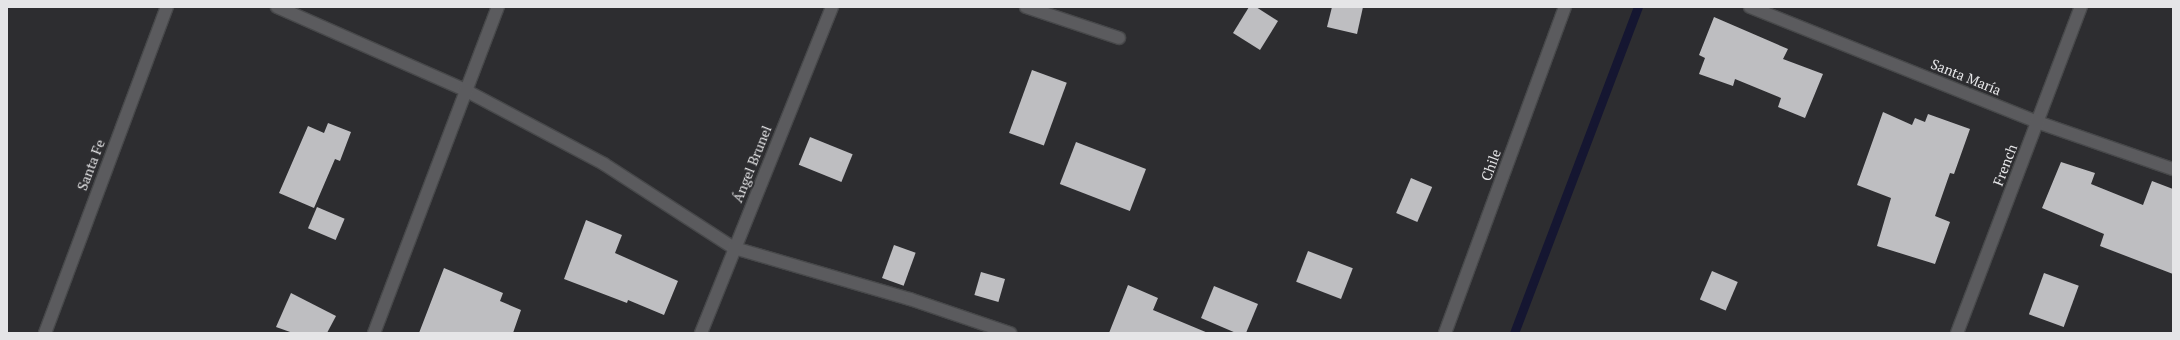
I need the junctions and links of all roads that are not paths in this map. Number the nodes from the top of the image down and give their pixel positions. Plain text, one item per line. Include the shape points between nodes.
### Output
1 (167, 7) edge
2 (277, 7) edge
3 (498, 7) edge
4 (832, 7) edge
5 (1026, 7) edge
6 (1565, 7) edge
7 (1750, 7) edge
8 (2080, 7) edge
9 (1119, 38) dead end
10 (465, 90) junction
11 (2036, 122) junction
12 (2173, 169) edge
13 (734, 248) junction
14 (44, 333) edge
15 (374, 333) edge
16 (701, 333) edge
17 (1010, 333) edge
18 (1445, 333) edge
19 (1957, 333) edge

1 - 14 street, Santa Fe
2 - 10 street
3 - 10 street
4 - 13 street, Ángel Brunel
5 - 9 street
6 - 18 street, Chile
7 - 11 street, Santa María
8 - 11 street, French
10 - 13 street via 604,164
10 - 15 street
11 - 12 street, Santa María
11 - 19 street, French
13 - 16 street, Ángel Brunel
13 - 17 street via 910,299

